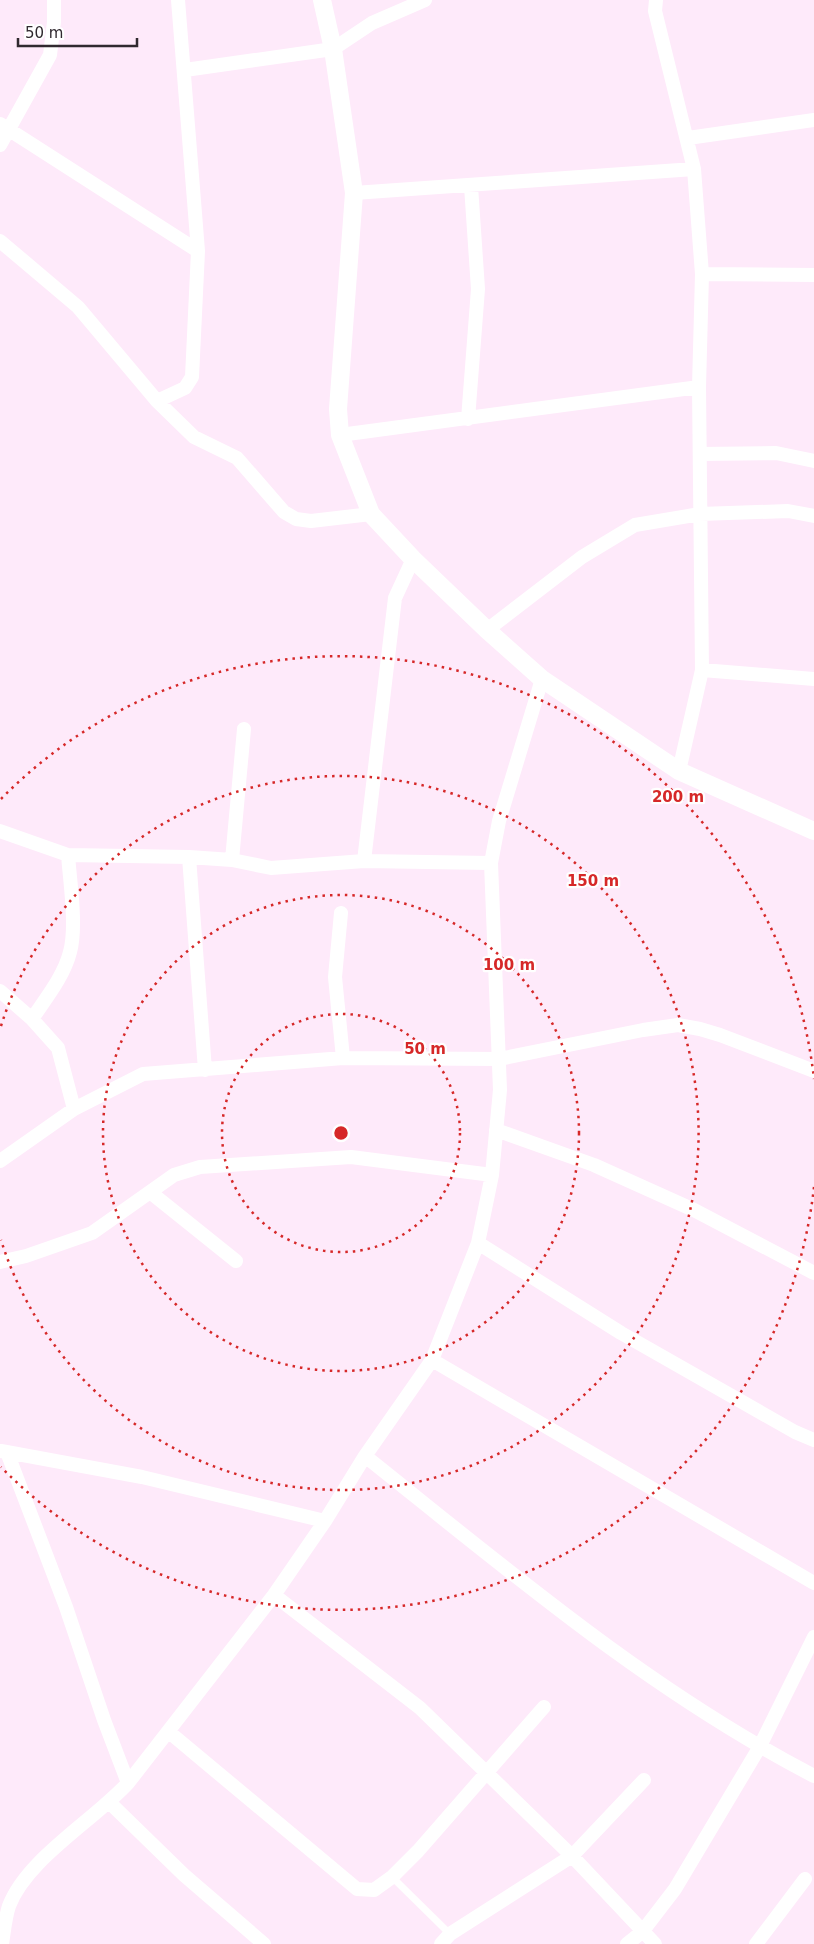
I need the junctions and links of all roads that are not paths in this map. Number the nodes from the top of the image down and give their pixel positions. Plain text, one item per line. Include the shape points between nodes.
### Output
1 (54, 0) edge
2 (178, 0) edge
3 (322, 0) edge
4 (425, 0) edge
5 (656, 0) edge
6 (333, 50) junction
7 (185, 70) junction
8 (814, 120) edge
9 (4, 127) edge
10 (688, 138) junction
11 (0, 145) edge
12 (694, 169) junction
13 (471, 186) junction
14 (354, 193) junction
15 (0, 241) edge
16 (198, 251) junction
17 (702, 274) junction
18 (814, 275) edge
19 (699, 387) junction
20 (157, 401) junction
21 (468, 418) junction
22 (340, 435) junction
23 (701, 454) junction
24 (814, 461) edge
25 (372, 514) junction
26 (700, 514) junction
27 (814, 516) edge
28 (413, 559) junction
29 (486, 630) junction
30 (702, 670) junction
31 (542, 679) junction
32 (814, 680) edge
33 (244, 729) dead end
34 (679, 771) junction
35 (0, 831) edge
36 (814, 831) edge
37 (68, 855) junction
38 (189, 857) junction
39 (232, 860) junction
40 (364, 861) junction
41 (491, 863) junction
42 (341, 913) dead end
43 (0, 991) edge
44 (32, 1019) junction
45 (343, 1058) junction
46 (500, 1059) junction
47 (205, 1070) junction
48 (814, 1071) edge
49 (74, 1109) junction
50 (496, 1130) junction
51 (0, 1160) edge
52 (492, 1175) junction
53 (150, 1192) junction
54 (478, 1243) junction
55 (236, 1261) dead end
56 (0, 1262) edge
57 (814, 1273) edge
58 (432, 1360) junction
59 (814, 1440) edge
60 (3, 1451) edge
61 (365, 1456) junction
62 (325, 1521) junction
63 (814, 1583) edge
64 (274, 1595) junction
65 (812, 1646) edge
66 (544, 1707) dead end
67 (169, 1732) junction
68 (759, 1748) junction
69 (486, 1772) junction
70 (814, 1776) edge
71 (644, 1780) dead end
72 (128, 1783) junction
73 (110, 1803) junction
74 (572, 1856) junction
75 (392, 1877) junction
76 (805, 1879) dead end
77 (642, 1932) junction
78 (445, 1941) edge
79 (2, 1944) edge
80 (264, 1944) edge
81 (627, 1944) edge
82 (655, 1944) edge
83 (756, 1944) edge

1 - 9 street via 50,55
2 - 7 street
3 - 6 street
4 - 6 street via 372,23
5 - 10 street via 655,10
6 - 7 street
6 - 14 street
7 - 16 street
8 - 10 street
9 - 11 street
9 - 16 street
10 - 12 street
12 - 13 street
12 - 17 street
13 - 14 street
13 - 21 street via 478,289
14 - 22 street via 338,409
15 - 20 street via 78,307
16 - 20 street via 192,377 185,388
17 - 18 street
17 - 19 street
19 - 21 street
19 - 23 street
20 - 25 street via 194,437 237,458 284,512 296,519 311,521
21 - 22 street
22 - 25 street
23 - 24 street via 776,453
23 - 26 street
25 - 28 street
26 - 27 street via 788,511
26 - 29 street via 635,525 582,557
26 - 30 street
28 - 29 street
28 - 40 street via 395,598
29 - 31 street
30 - 32 street
30 - 34 street
31 - 34 street
31 - 41 street via 498,821
33 - 39 street
34 - 36 street
35 - 37 street
37 - 38 street
37 - 44 street via 71,951 60,976
38 - 39 street
38 - 47 street
39 - 40 street via 271,868
40 - 41 street
41 - 46 street
42 - 45 street via 335,977
43 - 44 street
44 - 49 street via 58,1048
45 - 46 street
45 - 47 street
46 - 48 street via 678,1025 720,1035
46 - 50 street
47 - 49 street via 143,1074
49 - 51 street
50 - 52 street
50 - 57 street via 594,1165 694,1210
52 - 53 street via 351,1157 200,1167 174,1175
52 - 54 street
53 - 55 street
53 - 56 street via 92,1233
54 - 58 street
54 - 59 street via 621,1334
58 - 61 street
58 - 63 street
60 - 62 street via 142,1477
60 - 72 street via 66,1607
61 - 62 street
61 - 68 street via 644,1674
62 - 64 street
64 - 67 street
64 - 69 street via 420,1708
65 - 68 street
66 - 69 street
67 - 72 street
67 - 75 street via 357,1888 374,1890
68 - 70 street
68 - 77 street via 675,1889
69 - 74 street
69 - 75 street
71 - 74 street
72 - 73 street
73 - 79 street via 34,1866 10,1906
73 - 80 street via 184,1875
74 - 77 street
74 - 78 street
75 - 78 lane
76 - 83 street
77 - 81 street
77 - 82 street

